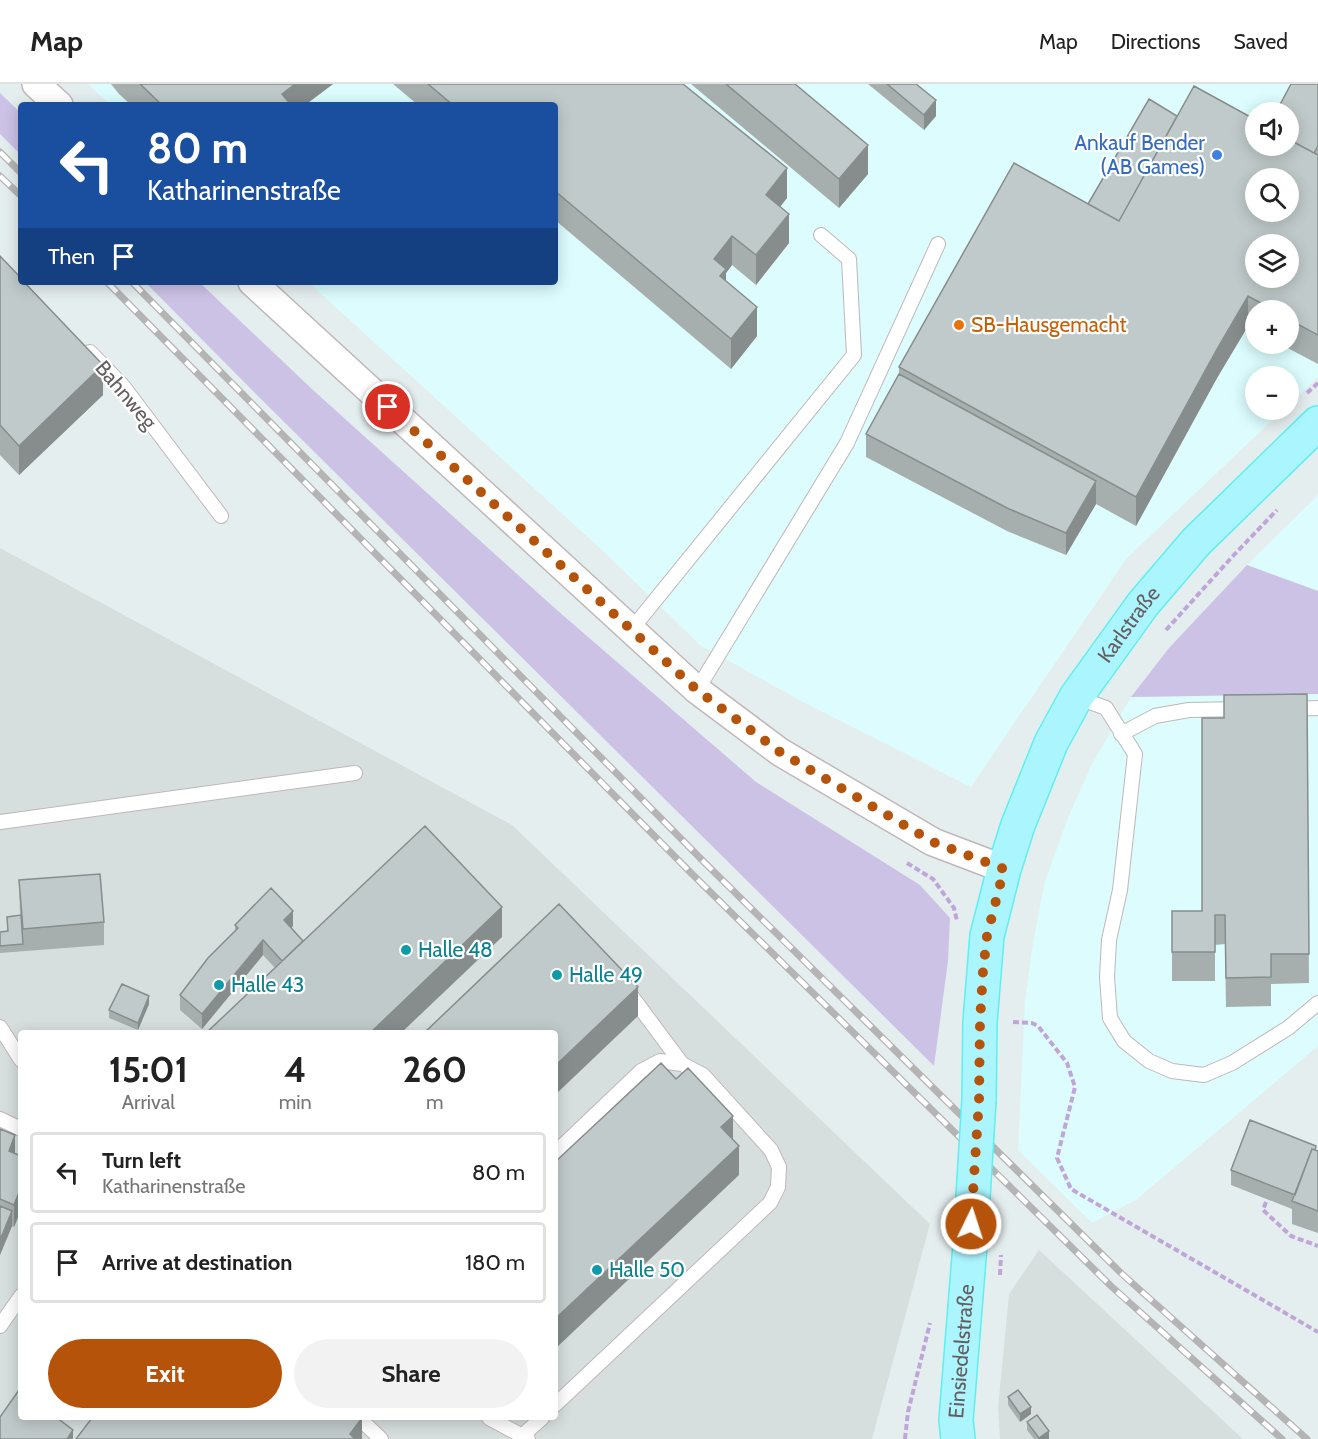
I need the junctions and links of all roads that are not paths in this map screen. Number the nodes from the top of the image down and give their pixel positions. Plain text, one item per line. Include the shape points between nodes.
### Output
1 (36, 84) edge
2 (56, 102) edge
3 (821, 235) dead end
4 (938, 244) dead end
5 (255, 285) edge
6 (77, 338) edge
7 (1318, 423) edge
8 (220, 516) dead end
9 (631, 630) junction
10 (697, 690) junction
11 (1076, 698) junction
12 (1318, 708) edge
13 (1121, 734) junction
14 (355, 773) dead end
15 (0, 822) edge
16 (1004, 869) junction
17 (621, 982) edge
18 (1318, 1003) edge
19 (0, 1027) edge
20 (18, 1055) edge
21 (682, 1064) junction
22 (0, 1119) edge
23 (18, 1128) edge
24 (558, 1150) edge
25 (18, 1300) edge
26 (1, 1321) edge
27 (558, 1402) edge
28 (360, 1420) edge
29 (493, 1420) edge
30 (540, 1420) edge
31 (525, 1437) edge
32 (381, 1439) edge
33 (958, 1439) edge

1 - 2 street
3 - 9 lane via 849,259 854,355
4 - 10 lane via 847,443
5 - 9 street
6 - 8 lane, Bahnweg via 123,386
7 - 11 main road, Karlstraße via 1196,542 1143,604
9 - 10 street
10 - 16 street via 780,752 933,842
11 - 13 lane via 1106,708
11 - 16 main road, Karlstraße via 1034,782
12 - 13 lane via 1189,710 1155,716
13 - 18 lane via 1135,754 1107,977 1110,1018 1124,1041 1149,1061 1172,1071 1204,1075 1288,1029
14 - 15 lane
16 - 33 main road, Einsiedelstraße, bridge via 987,936 983,971 979,1100 956,1420
17 - 21 lane
19 - 20 lane
21 - 24 lane via 660,1061 641,1071
21 - 27 lane via 703,1075 771,1150 779,1167 778,1187 770,1203
22 - 23 lane
25 - 26 lane
28 - 32 lane
29 - 31 lane
30 - 31 lane

